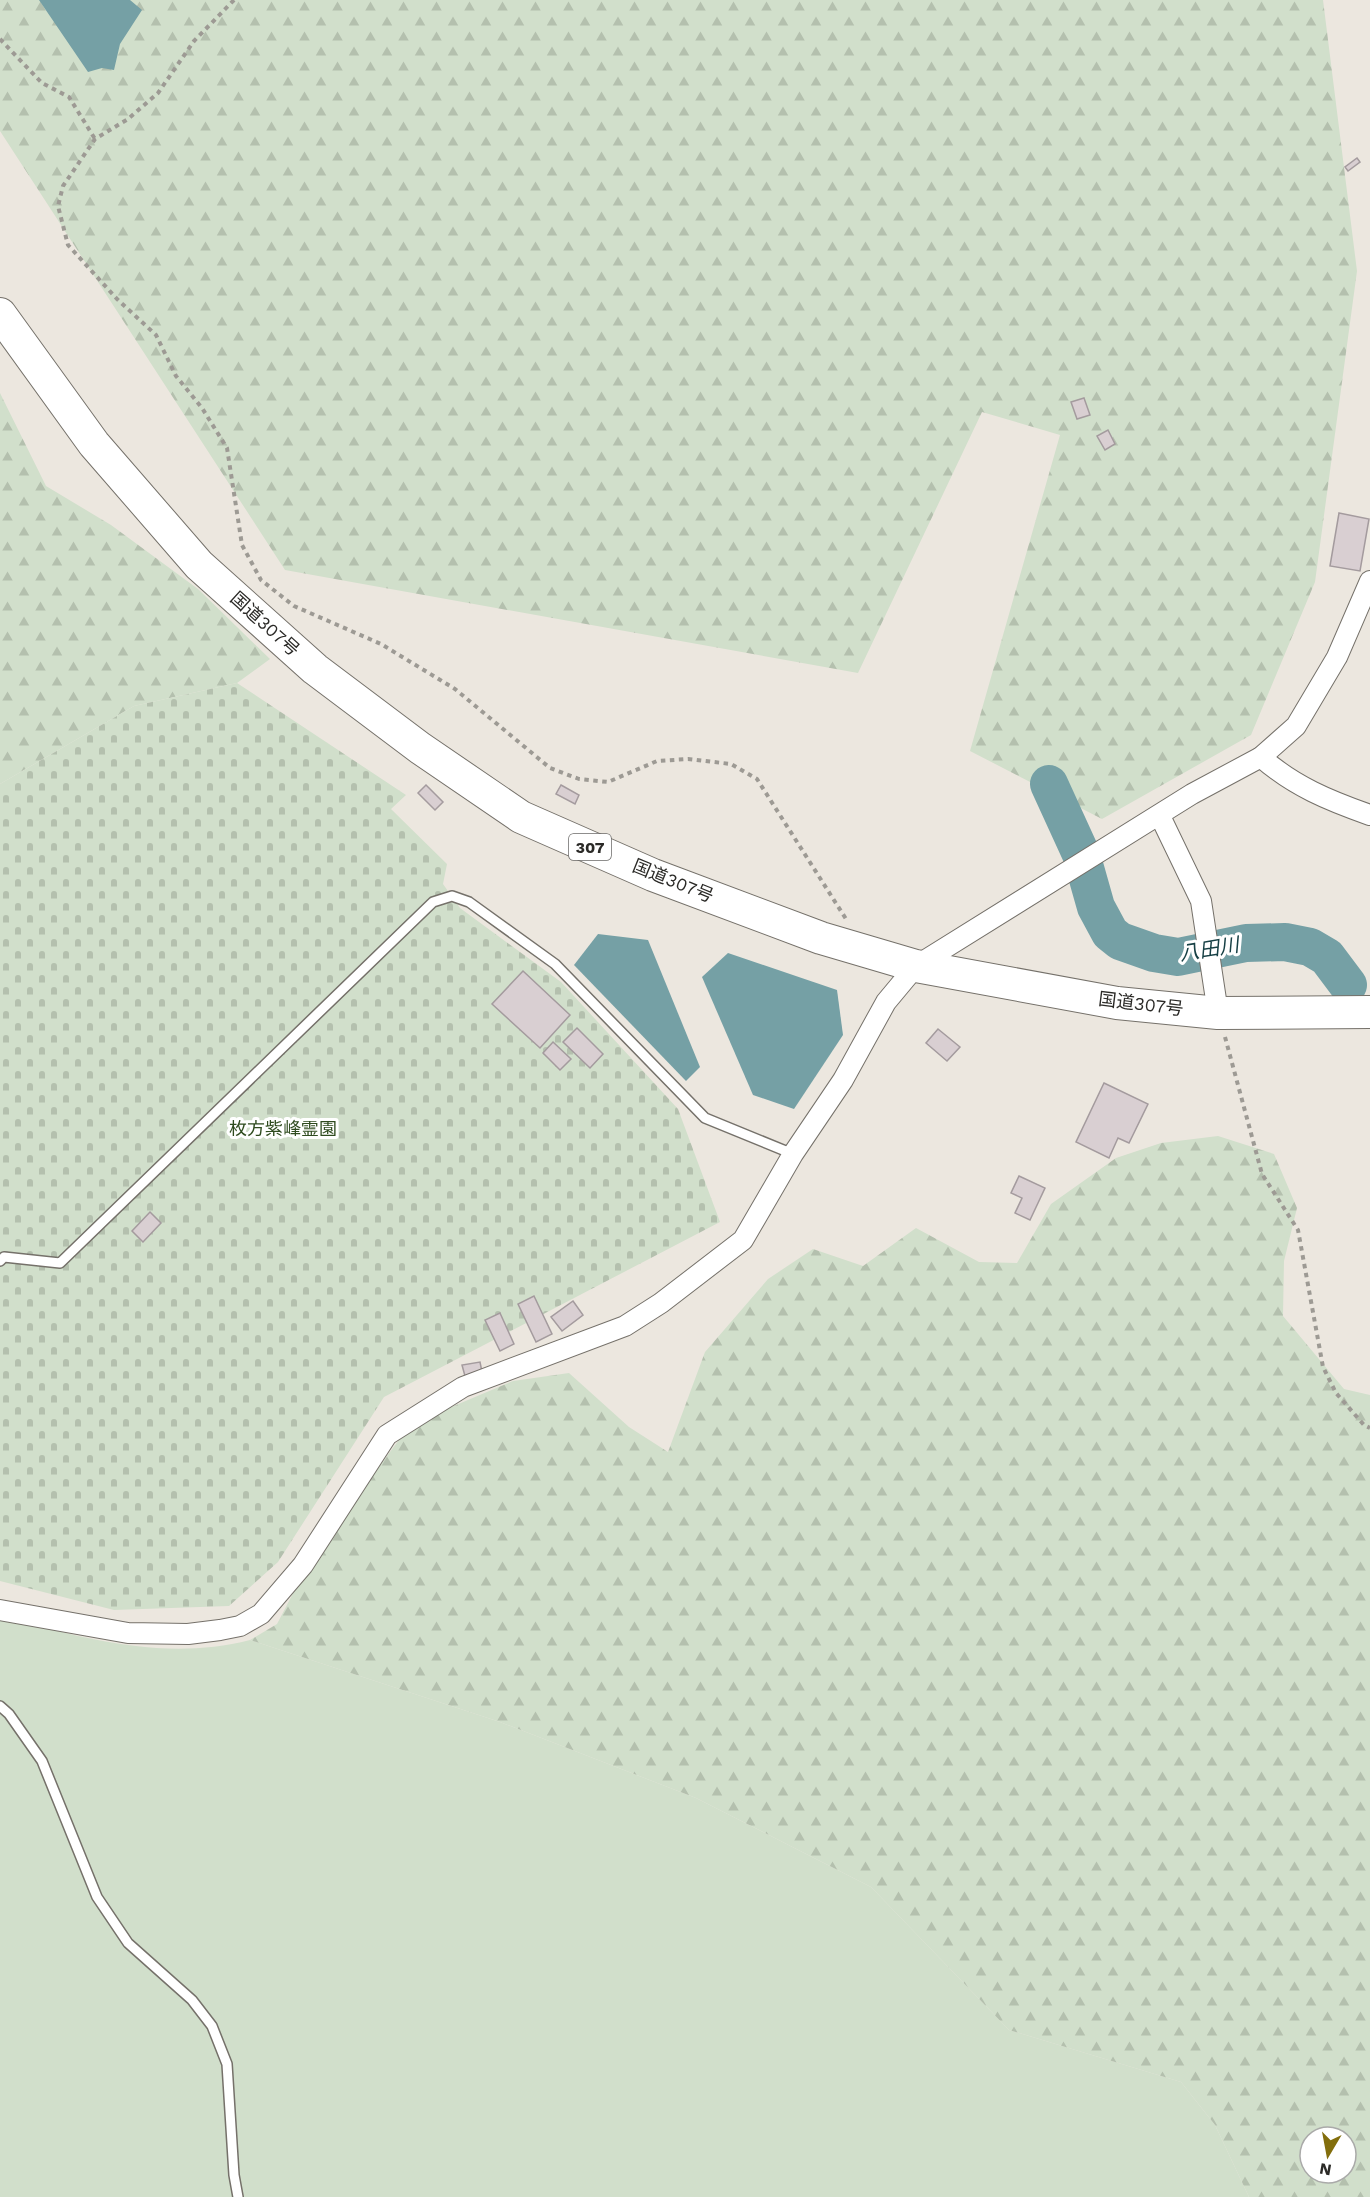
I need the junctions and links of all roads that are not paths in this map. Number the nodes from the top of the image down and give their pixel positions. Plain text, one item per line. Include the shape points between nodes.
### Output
1 (0, 314) edge
2 (1370, 581) edge
3 (1261, 757) junction
4 (1370, 815) edge
5 (1160, 816) junction
6 (916, 966) junction
7 (1370, 1012) edge
8 (1218, 1013) junction
9 (793, 1154) junction
10 (0, 1261) edge
11 (0, 1610) edge
12 (0, 1706) edge
13 (238, 2197) edge

1 - 6 highway, 国道307号 / 307 via 94,444 199,566 315,669 420,748 520,817 653,875 821,938
2 - 3 street via 1337,657 1296,726
3 - 4 street via 1278,772 1324,799
3 - 5 street
5 - 6 street
5 - 8 street via 1201,901
6 - 8 highway, 国道307号 / 307 via 1117,1003
6 - 9 street via 886,1002 843,1080
7 - 8 highway, 国道307号 / 307
9 - 10 lane via 705,1118 555,964 469,902 452,896 433,902 60,1263 4,1257
9 - 11 street via 742,1240 661,1303 626,1326 464,1388 387,1435 303,1565 261,1614 240,1626 188,1634 128,1633
12 - 13 lane via 42,1761 97,1896 128,1943 192,2000 212,2026 227,2064

